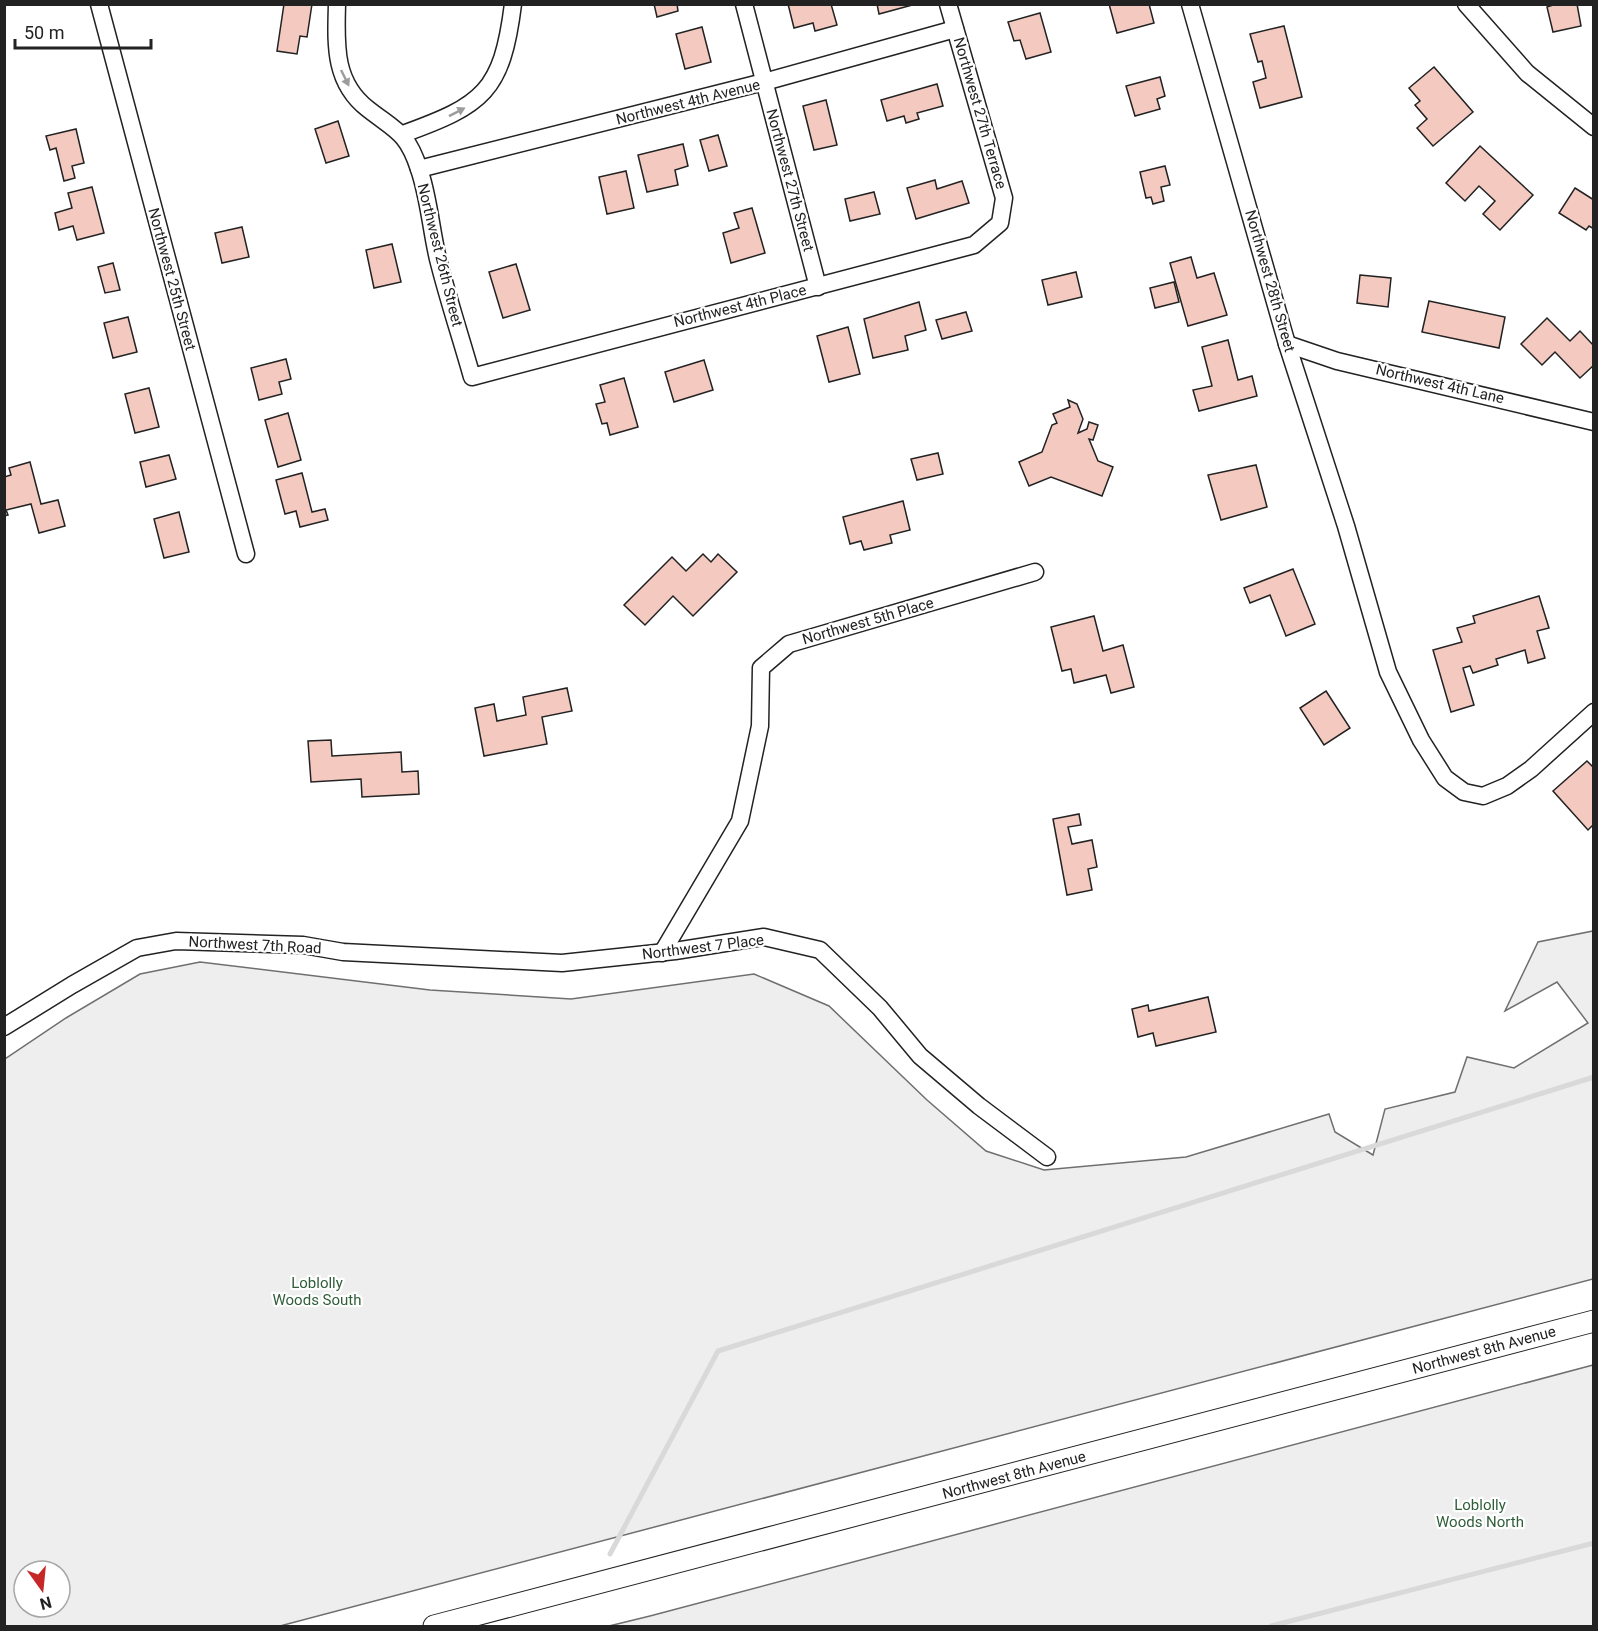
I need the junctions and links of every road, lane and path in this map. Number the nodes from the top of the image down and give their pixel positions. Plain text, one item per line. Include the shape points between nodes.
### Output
1 (99, 4) edge
2 (344, 4) edge
3 (513, 4) edge
4 (744, 4) edge
5 (948, 4) edge
6 (1190, 4) edge
7 (1466, 4) edge
8 (337, 13) edge
9 (955, 29) junction
10 (765, 82) junction
11 (1593, 127) edge
12 (403, 134) junction
13 (419, 169) junction
14 (1000, 223) joint
15 (818, 287) junction
16 (1287, 344) junction
17 (472, 378) joint
18 (1593, 422) edge
19 (246, 554) dead end
20 (1035, 572) dead end
21 (1593, 712) edge
22 (663, 952) junction
23 (420, 957) joint
24 (4, 1027) edge
25 (1047, 1157) dead end
26 (1593, 1321) edge
27 (434, 1626) edge

1 - 19 street, Northwest 25th Street
2 - 8 street
12 -> 3 street via 465,108 487,88 502,63
4 - 10 street, Northwest 27th Street
5 - 9 street, Northwest 27th Terrace
6 - 16 street, Northwest 28th Street
7 - 11 street via 1527,73
8 -> 12 street via 335,43 339,65 351,90 366,108
9 - 10 street, Northwest 4th Avenue
9 - 14 street, Northwest 27th Terrace via 1004,198
10 - 13 street, Northwest 4th Avenue
10 - 15 street, Northwest 27th Street
12 - 13 street, Northwest 26th Street
13 - 17 street, Northwest 26th Street via 439,261
14 - 15 street, Northwest 4th Place via 974,245
15 - 17 street, Northwest 4th Place
16 - 18 street, Northwest 4th Lane via 1337,361
16 - 21 street, Northwest 28th Street via 1388,672 1421,740 1445,778 1464,792 1483,796 1507,786
20 - 22 street, Northwest 5th Place via 789,644 762,668 760,726 740,821
22 - 23 street, Northwest 7 Place via 562,963
22 - 25 street, Northwest 7 Place via 764,937 820,950 880,1008 920,1056
23 - 24 street, Northwest 7th Road via 303,945 176,941 137,948
26 - 27 street, Northwest 8th Avenue

